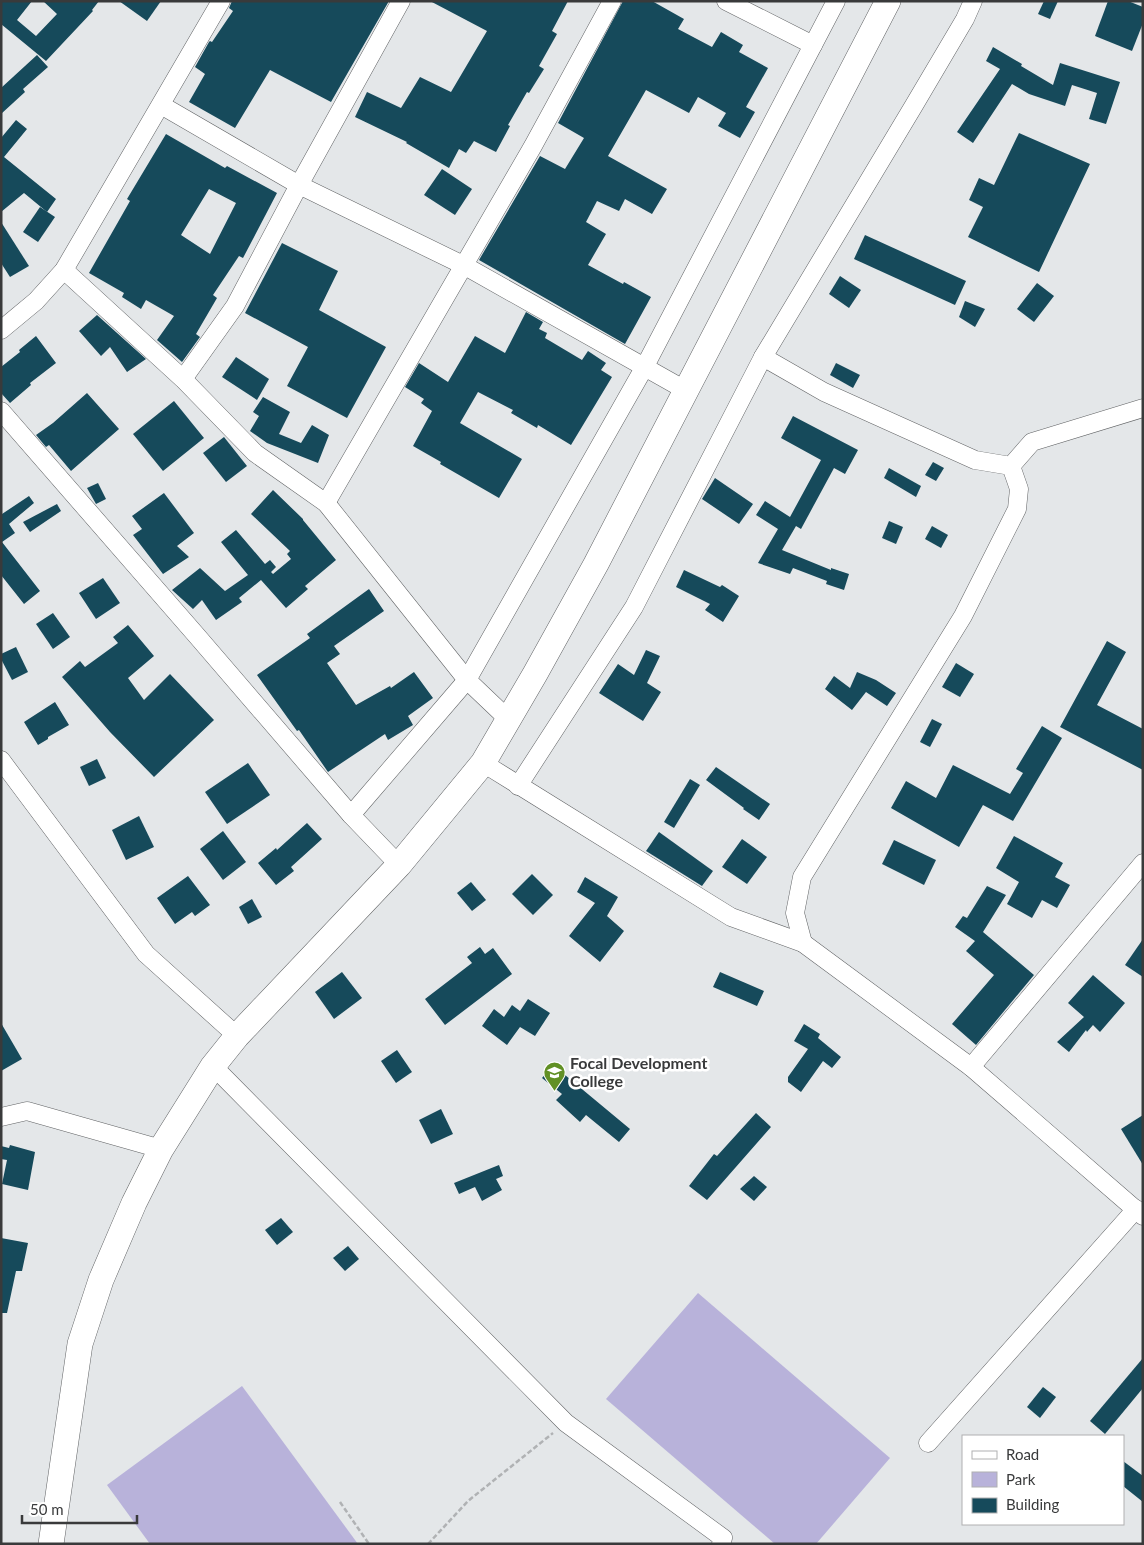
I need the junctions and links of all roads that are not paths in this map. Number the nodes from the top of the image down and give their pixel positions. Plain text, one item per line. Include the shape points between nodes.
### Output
1 (221, 1) edge
2 (401, 1) edge
3 (612, 1) edge
4 (726, 1) edge
5 (836, 1) edge
6 (888, 1) edge
7 (973, 1) edge
8 (813, 44) junction
9 (161, 105) junction
10 (299, 185) junction
11 (465, 266) junction
12 (64, 270) junction
13 (1, 330) edge
14 (763, 357) junction
15 (644, 368) junction
16 (183, 379) junction
17 (687, 391) junction
18 (1143, 408) edge
19 (1, 411) edge
20 (1011, 466) junction
21 (326, 503) junction
22 (467, 680) junction
23 (508, 719) junction
24 (1, 760) edge
25 (483, 763) junction
26 (518, 786) junction
27 (351, 816) junction
28 (1143, 863) edge
29 (399, 865) junction
30 (803, 943) junction
31 (237, 1036) junction
32 (213, 1066) junction
33 (971, 1067) junction
34 (1, 1116) edge
35 (161, 1149) junction
36 (1139, 1212) edge
37 (928, 1443) dead end
38 (724, 1542) edge
39 (51, 1544) edge

1 - 9 street
2 - 10 street
3 - 11 street
4 - 8 street
5 - 8 street
6 - 17 main road
7 - 14 street
8 - 15 street
9 - 10 street
9 - 12 street
10 - 11 street
10 - 16 street via 235,306
11 - 15 street
11 - 21 street
12 - 13 street
12 - 16 street
14 - 20 street via 824,392 975,460
14 - 26 street via 634,607
15 - 17 street
15 - 22 street
16 - 21 street via 255,453
17 - 23 main road via 596,564
18 - 20 street via 1032,442
19 - 27 street
20 - 30 street via 1019,489 1016,509 963,616 802,876 795,913
21 - 22 street
22 - 23 street
22 - 27 street
23 - 25 main road
24 - 31 street via 146,954
25 - 26 street
25 - 29 main road
26 - 30 street via 731,917
27 - 29 street
28 - 33 street
29 - 31 main road
30 - 33 street
31 - 32 main road
32 - 35 main road
32 - 38 street via 566,1423
33 - 36 street
34 - 35 street via 27,1111
35 - 39 main road via 101,1280 80,1344
36 - 37 street

